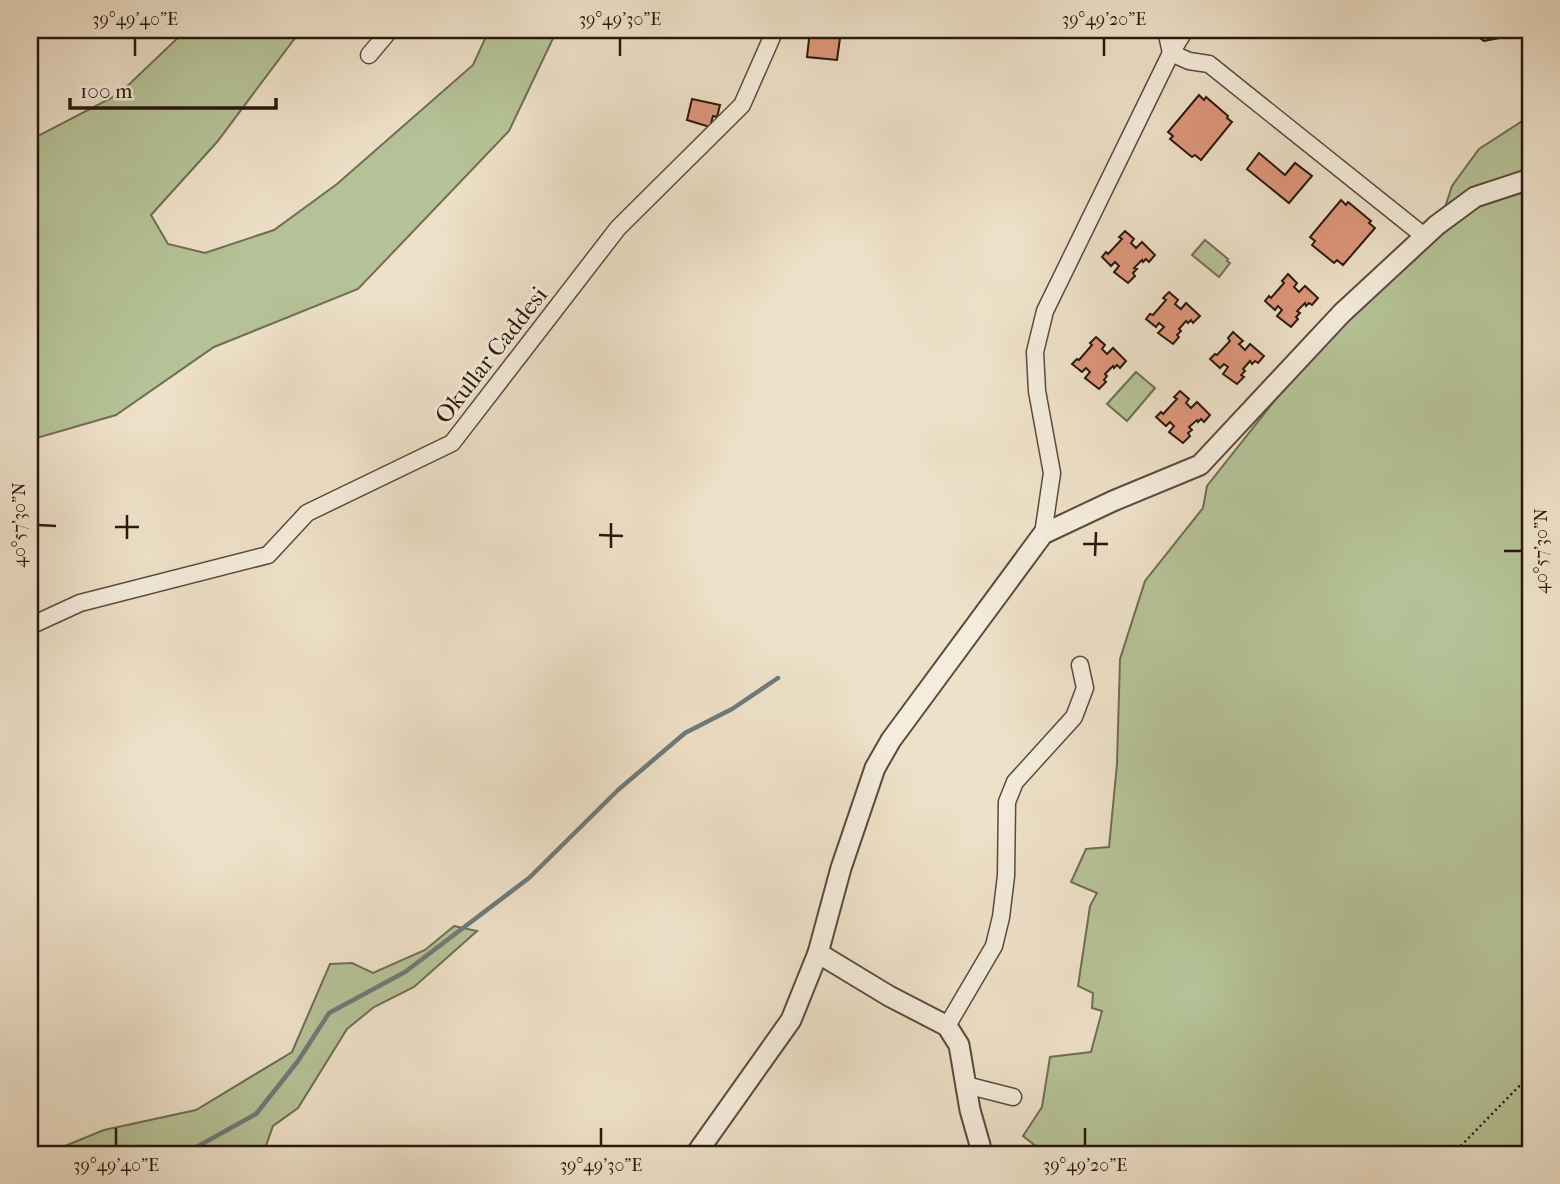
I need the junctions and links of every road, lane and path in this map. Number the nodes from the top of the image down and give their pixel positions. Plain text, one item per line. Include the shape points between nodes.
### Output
1 (390, 30) edge
2 (775, 30) edge
3 (1166, 30) edge
4 (1185, 30) edge
5 (1171, 53) junction
6 (369, 55) dead end
7 (1530, 179) edge
8 (1424, 236) junction
9 (1043, 534) junction
10 (30, 626) edge
11 (1080, 665) dead end
12 (818, 953) junction
13 (947, 1026) junction
14 (1530, 1075) edge
15 (966, 1084) junction
16 (1013, 1097) dead end
17 (696, 1154) edge
18 (979, 1154) edge
19 (1453, 1154) edge

1 - 6 street
2 - 10 street, Okullar Caddesi via 742,105 618,228 452,443 307,513 268,555 80,603
3 - 5 street
4 - 5 street
5 - 8 street via 1209,64
5 - 9 street via 1045,311 1035,352 1052,473
7 - 8 street via 1475,197
8 - 9 street via 1342,313 1200,466
9 - 12 street via 875,768
11 - 13 street via 1085,688 1074,717 1015,782 1007,802 1001,917 993,946
12 - 13 street
12 - 17 street via 791,1020
13 - 15 street via 958,1045
14 - 19 path
15 - 16 street
15 - 18 street

